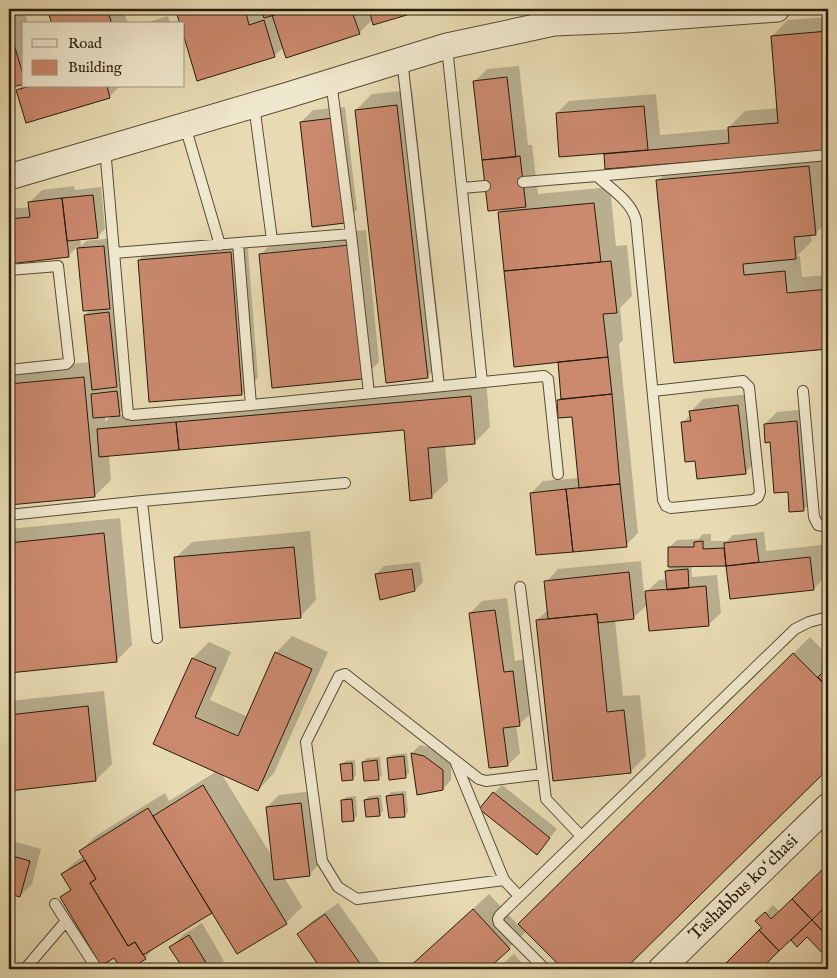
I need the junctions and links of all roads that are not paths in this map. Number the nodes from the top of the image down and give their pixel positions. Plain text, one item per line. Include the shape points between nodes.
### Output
1 (777, 9) edge
2 (625, 14) edge
3 (447, 46) junction
4 (402, 60) junction
5 (331, 82) junction
6 (254, 104) junction
7 (185, 125) junction
8 (105, 148) junction
9 (828, 154) edge
10 (597, 176) junction
11 (9, 177) edge
12 (523, 182) dead end
13 (485, 186) dead end
14 (462, 188) junction
15 (351, 234) junction
16 (272, 240) junction
17 (238, 243) junction
18 (220, 245) junction
19 (114, 253) junction
20 (9, 270) edge
21 (9, 370) edge
22 (482, 382) junction
23 (439, 386) junction
24 (653, 391) junction
25 (803, 391) dead end
26 (369, 394) junction
27 (251, 405) junction
28 (558, 474) dead end
29 (345, 483) dead end
30 (142, 501) junction
31 (9, 515) edge
32 (828, 527) edge
33 (520, 586) dead end
34 (828, 617) edge
35 (157, 638) dead end
36 (456, 761) junction
37 (543, 774) junction
38 (828, 806) edge
39 (581, 836) junction
40 (504, 880) junction
41 (519, 896) junction
42 (55, 904) dead end
43 (66, 921) junction
44 (25, 969) edge
45 (97, 969) edge
46 (544, 969) edge
47 (661, 969) edge

1 - 2 street
2 - 3 street via 554,23
3 - 4 street
3 - 14 lane
4 - 5 street
4 - 23 lane
5 - 6 street
5 - 15 lane
6 - 7 street
6 - 16 lane
7 - 8 street
7 - 18 lane
8 - 11 street
8 - 19 lane
9 - 10 lane
10 - 12 lane
10 - 24 lane via 634,211
13 - 14 lane
14 - 22 lane
15 - 16 lane
15 - 26 lane
16 - 17 lane
17 - 18 lane
17 - 27 lane
18 - 19 lane
19 - 27 lane via 128,414
20 - 21 lane via 58,266 69,361 66,364
22 - 23 lane
22 - 28 lane via 547,376
23 - 26 lane
24 - 24 lane via 666,506 754,500 758,497 749,387 746,383
25 - 32 lane via 814,517 818,525
26 - 27 lane
29 - 30 lane
30 - 31 lane
30 - 35 lane
33 - 37 lane
34 - 39 lane via 795,629
36 - 37 lane via 482,781
36 - 40 lane
36 - 40 lane via 345,674 339,676 306,742 322,861 338,887 357,899
37 - 39 lane via 546,799
38 - 47 street, Tashabbus koʻchasi
39 - 41 lane
40 - 41 lane
41 - 46 lane via 498,918
42 - 43 lane
43 - 44 lane
43 - 45 lane

